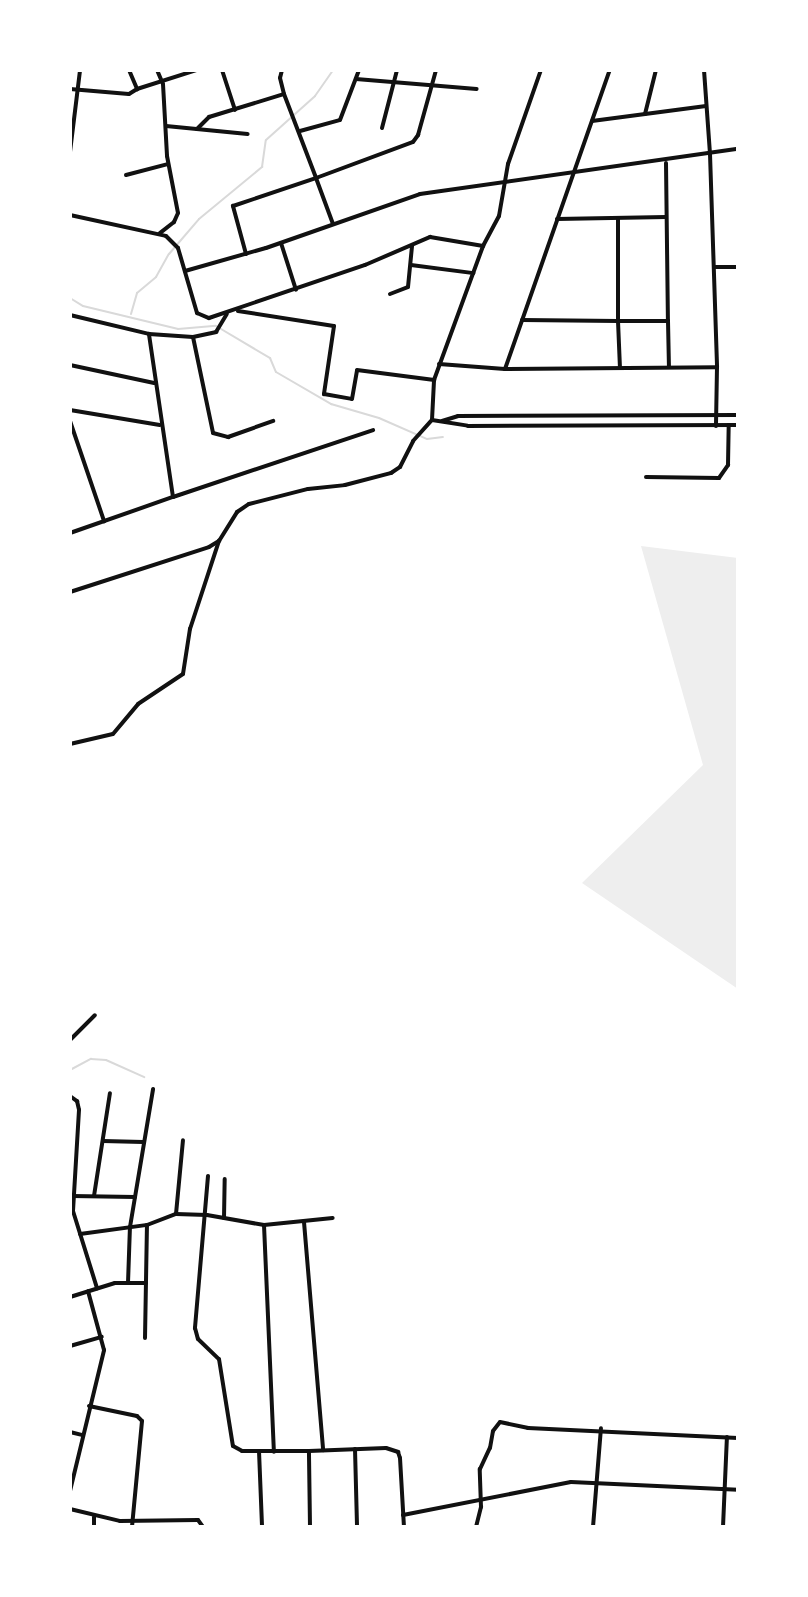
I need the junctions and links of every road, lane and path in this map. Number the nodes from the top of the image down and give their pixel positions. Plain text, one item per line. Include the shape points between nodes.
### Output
1 (80, 70) edge
2 (129, 70) edge
3 (157, 70) edge
4 (197, 70) edge
5 (222, 70) edge
6 (282, 70) edge
7 (359, 70) edge
8 (397, 70) edge
9 (436, 70) edge
10 (541, 70) edge
11 (610, 70) edge
12 (656, 70) edge
13 (704, 70) edge
14 (356, 79) junction
15 (394, 82) junction
16 (163, 84) junction
17 (430, 86) junction
18 (70, 89) edge
19 (137, 89) junction
20 (477, 89) dead end
21 (78, 90) junction
22 (284, 94) junction
23 (706, 106) junction
24 (235, 110) junction
25 (645, 114) junction
26 (592, 121) junction
27 (166, 126) junction
28 (382, 128) dead end
29 (197, 129) junction
30 (300, 131) junction
31 (248, 134) dead end
32 (738, 149) edge
33 (70, 152) edge
34 (710, 154) junction
35 (666, 162) junction
36 (168, 164) junction
37 (126, 175) dead end
38 (573, 175) junction
39 (316, 178) junction
40 (506, 183) junction
41 (70, 215) edge
42 (666, 217) junction
43 (557, 219) junction
44 (618, 219) junction
45 (333, 224) junction
46 (160, 233) junction
47 (281, 243) junction
48 (413, 245) junction
49 (483, 246) junction
50 (246, 254) junction
51 (411, 265) junction
52 (715, 267) junction
53 (738, 267) edge
54 (185, 271) junction
55 (473, 273) junction
56 (296, 290) junction
57 (390, 294) dead end
58 (237, 311) junction
59 (227, 314) junction
60 (70, 315) edge
61 (522, 320) junction
62 (618, 321) junction
63 (668, 321) junction
64 (149, 334) junction
65 (193, 337) junction
66 (439, 364) junction
67 (70, 365) edge
68 (717, 367) junction
69 (620, 368) junction
70 (669, 368) junction
71 (505, 369) junction
72 (434, 380) junction
73 (154, 383) junction
74 (70, 410) edge
75 (738, 415) edge
76 (716, 416) junction
77 (432, 420) junction
78 (70, 421) edge
79 (273, 421) dead end
80 (441, 422) junction
81 (160, 425) junction
82 (738, 425) edge
83 (716, 426) junction
84 (729, 426) junction
85 (373, 430) dead end
86 (646, 477) dead end
87 (173, 497) junction
88 (104, 522) junction
89 (70, 533) edge
90 (219, 541) junction
91 (70, 592) edge
92 (70, 744) edge
93 (95, 1015) dead end
94 (70, 1040) edge
95 (153, 1089) dead end
96 (110, 1093) dead end
97 (70, 1096) edge
98 (183, 1140) dead end
99 (103, 1141) junction
100 (143, 1142) junction
101 (208, 1176) dead end
102 (225, 1179) dead end
103 (71, 1195) edge
104 (94, 1196) junction
105 (135, 1197) junction
106 (176, 1214) junction
107 (207, 1215) junction
108 (224, 1218) junction
109 (333, 1218) dead end
110 (304, 1221) junction
111 (73, 1224) edge
112 (147, 1225) junction
113 (264, 1225) junction
114 (130, 1227) junction
115 (80, 1234) junction
116 (128, 1283) junction
117 (146, 1283) junction
118 (97, 1288) junction
119 (88, 1291) junction
120 (70, 1297) edge
121 (102, 1337) junction
122 (145, 1338) dead end
123 (70, 1346) edge
124 (89, 1406) junction
125 (601, 1428) junction
126 (70, 1432) edge
127 (82, 1435) junction
128 (727, 1437) junction
129 (738, 1438) edge
130 (355, 1449) junction
131 (323, 1450) junction
132 (259, 1451) junction
133 (309, 1451) junction
134 (274, 1452) junction
135 (596, 1482) junction
136 (725, 1489) junction
137 (738, 1490) edge
138 (70, 1491) edge
139 (481, 1501) junction
140 (70, 1509) edge
141 (403, 1515) junction
142 (94, 1517) junction
143 (131, 1524) edge
144 (94, 1527) edge
145 (203, 1527) edge
146 (262, 1527) edge
147 (310, 1527) edge
148 (357, 1527) edge
149 (404, 1527) edge
150 (476, 1527) edge
151 (593, 1527) edge
152 (723, 1527) edge

1 - 21 street
2 - 19 street
3 - 16 street
4 - 16 street
5 - 24 street
6 - 22 street
7 - 14 street
8 - 15 street
9 - 17 street
10 - 40 street
11 - 26 street
12 - 25 street
13 - 23 street
14 - 15 street
14 - 30 street via 340,120
15 - 17 street
15 - 28 street
16 - 19 street
16 - 27 street
17 - 20 street
17 - 39 street via 413,142
18 - 21 street
19 - 21 street via 129,94
21 - 33 street
22 - 24 street
22 - 30 street
23 - 25 street
23 - 34 street
24 - 29 street via 205,119
25 - 26 street
26 - 38 street
27 - 29 street
27 - 36 street
29 - 31 street
30 - 39 street
32 - 34 street
34 - 35 street
34 - 52 street
35 - 38 street
35 - 42 street
36 - 37 street
36 - 46 street via 178,216
38 - 40 street
38 - 43 street
39 - 45 street
39 - 50 street via 233,206
40 - 45 street via 420,194
40 - 49 street via 499,216
41 - 46 street
42 - 44 street
42 - 63 street
43 - 44 street
43 - 61 street
44 - 62 street
45 - 47 street
46 - 54 street via 178,248
47 - 50 street
47 - 56 street
48 - 49 street via 436,237
48 - 51 street
48 - 56 street
49 - 55 street
50 - 54 street
51 - 55 street
51 - 57 street via 406,289
52 - 53 street
52 - 68 street
54 - 59 street via 197,313 209,318
55 - 66 street
56 - 58 street
58 - 59 street
58 - 72 street via 334,326 324,394 352,399 357,370
59 - 65 street via 216,332
60 - 64 street
61 - 62 street
61 - 71 street
62 - 63 street
62 - 69 street
63 - 70 street
64 - 65 street
64 - 73 street
65 - 79 street via 213,433 228,437
66 - 71 street
66 - 72 street
67 - 73 street
68 - 70 street
68 - 76 street
69 - 70 street
69 - 71 street
72 - 77 street
73 - 81 street
74 - 81 street
75 - 76 street
76 - 80 street via 453,416
76 - 83 street
77 - 80 street
77 - 90 street via 391,473 249,504 237,512
78 - 88 street
80 - 83 street
81 - 87 street
82 - 84 street
83 - 84 street
84 - 86 street via 728,465 719,478
85 - 87 street
87 - 88 street
88 - 89 street
90 - 91 street
90 - 92 street via 190,629 183,674 138,704 113,734
93 - 94 street
95 - 100 street
96 - 99 street
97 - 103 street via 77,1101 79,1117
98 - 106 street
99 - 100 street
99 - 104 street
100 - 105 street
101 - 107 street
102 - 108 street
103 - 104 street
103 - 111 street
104 - 105 street
105 - 114 street
106 - 107 street
106 - 112 street
107 - 108 street
107 - 132 street via 196,1335 219,1359 233,1446
108 - 113 street
109 - 110 street
110 - 113 street
110 - 131 street
111 - 115 street
112 - 114 street
112 - 117 street
113 - 134 street
114 - 115 street
114 - 116 street
115 - 118 street
116 - 117 street
116 - 118 street
117 - 122 street
118 - 119 street
119 - 120 street
119 - 121 street
121 - 123 street
121 - 124 street via 101,1365
124 - 127 street
124 - 143 street via 142,1421
125 - 128 street
125 - 135 street
125 - 139 street via 528,1428 500,1422 480,1469
126 - 127 street
127 - 138 street
128 - 129 street
128 - 136 street
130 - 131 street
130 - 141 street via 398,1452
130 - 148 street
131 - 133 street
132 - 134 street
132 - 146 street
133 - 134 street
133 - 147 street
135 - 136 street
135 - 139 street via 559,1483
135 - 151 street
136 - 137 street
136 - 152 street
139 - 141 street
139 - 150 street
140 - 142 street
141 - 149 street
142 - 143 street
142 - 144 street
143 - 145 street via 198,1520

